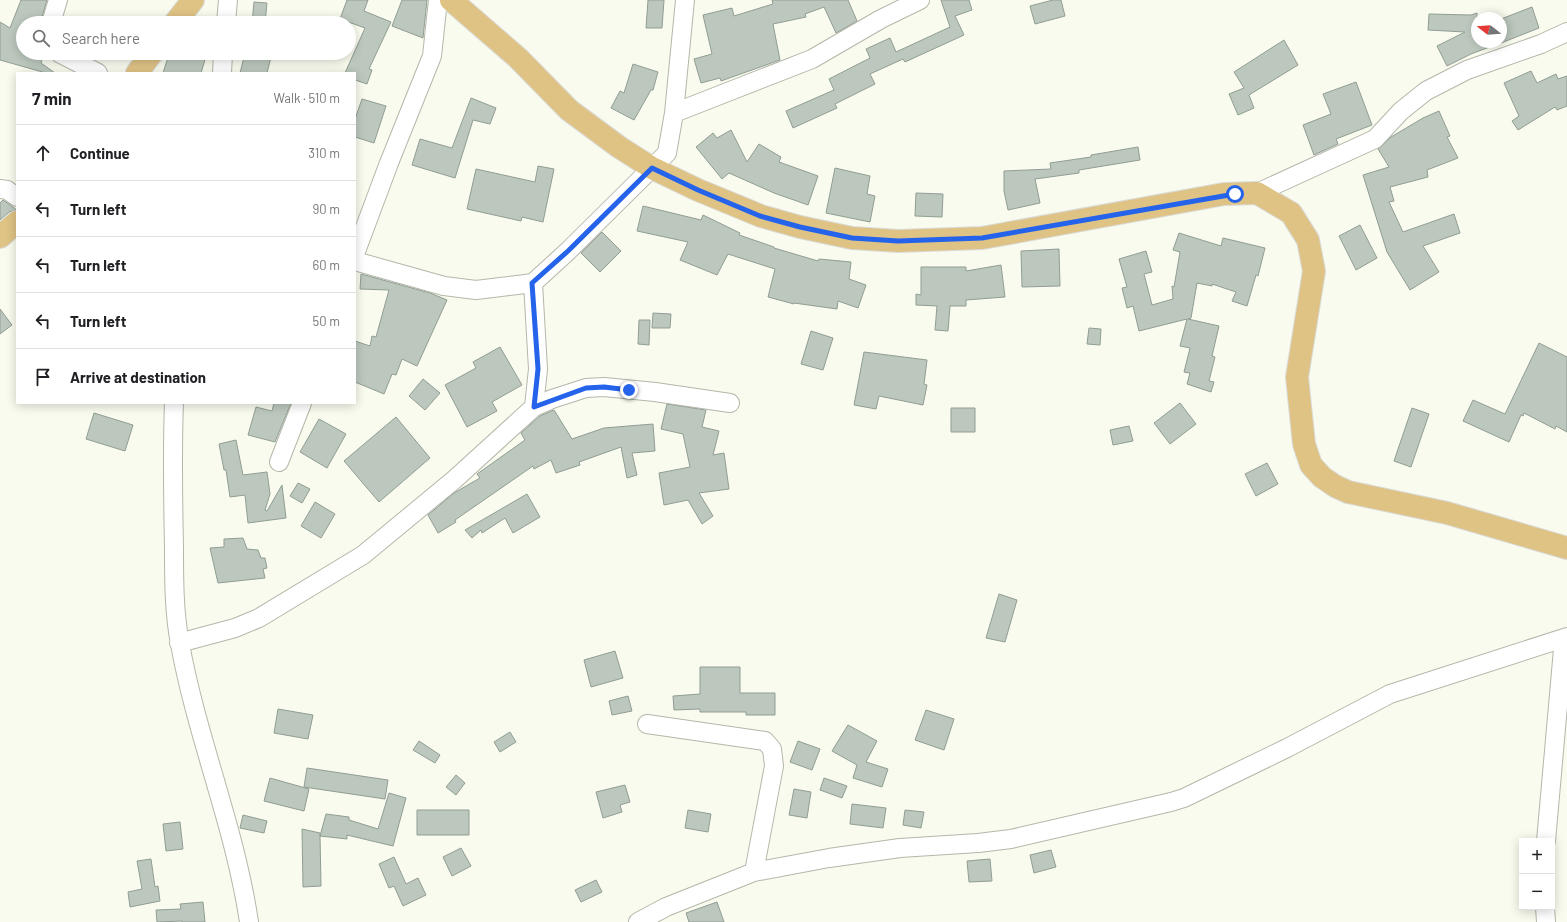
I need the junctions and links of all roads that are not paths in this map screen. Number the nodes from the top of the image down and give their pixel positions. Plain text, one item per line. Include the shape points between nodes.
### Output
1 (58, 0) edge
2 (193, 0) edge
3 (228, 0) edge
4 (438, 0) edge
5 (451, 0) edge
6 (685, 0) edge
7 (920, 0) edge
8 (53, 16) edge
9 (180, 16) edge
10 (227, 16) edge
11 (1567, 32) edge
12 (73, 60) edge
13 (147, 60) edge
14 (223, 60) edge
15 (96, 72) edge
16 (138, 72) edge
17 (222, 72) edge
18 (674, 113) junction
19 (652, 168) junction
20 (0, 189) edge
21 (1257, 193) junction
22 (16, 196) edge
23 (16, 223) edge
24 (0, 237) edge
25 (356, 251) edge
26 (356, 261) edge
27 (532, 283) junction
28 (730, 403) dead end
29 (174, 404) edge
30 (302, 404) edge
31 (534, 407) junction
32 (278, 462) dead end
33 (1567, 548) edge
34 (1566, 638) edge
35 (179, 643) junction
36 (647, 724) dead end
37 (1546, 838) edge
38 (754, 872) junction
39 (1545, 910) edge
40 (249, 922) edge
41 (638, 922) edge
42 (1546, 922) edge

1 - 8 street
2 - 9 main road
3 - 10 street
4 - 25 street via 432,56
5 - 19 main road via 518,58 569,110
6 - 18 street
7 - 18 street via 812,59
11 - 21 street via 1467,70 1426,90 1401,111 1375,139
12 - 15 street
13 - 16 main road
14 - 17 street
18 - 19 street via 667,153
19 - 21 main road via 760,216 852,238 898,241 982,238 1224,194
19 - 27 street
20 - 22 street
21 - 33 main road via 1291,213 1308,240 1314,271 1297,377 1304,444 1311,465 1329,481 1348,492 1447,513
23 - 24 main road
26 - 27 street via 444,286 469,289
27 - 31 street via 538,369
28 - 31 street via 604,387 586,388
29 - 35 street via 172,454 175,606
30 - 32 street
31 - 35 street via 455,479 363,555 259,618 235,628
34 - 37 street
34 - 38 street via 1390,694 1287,748 1171,802 1011,839 892,849
35 - 40 street via 191,696 244,886
36 - 38 street via 765,741 772,749 774,766
38 - 41 street via 666,907
39 - 42 street

